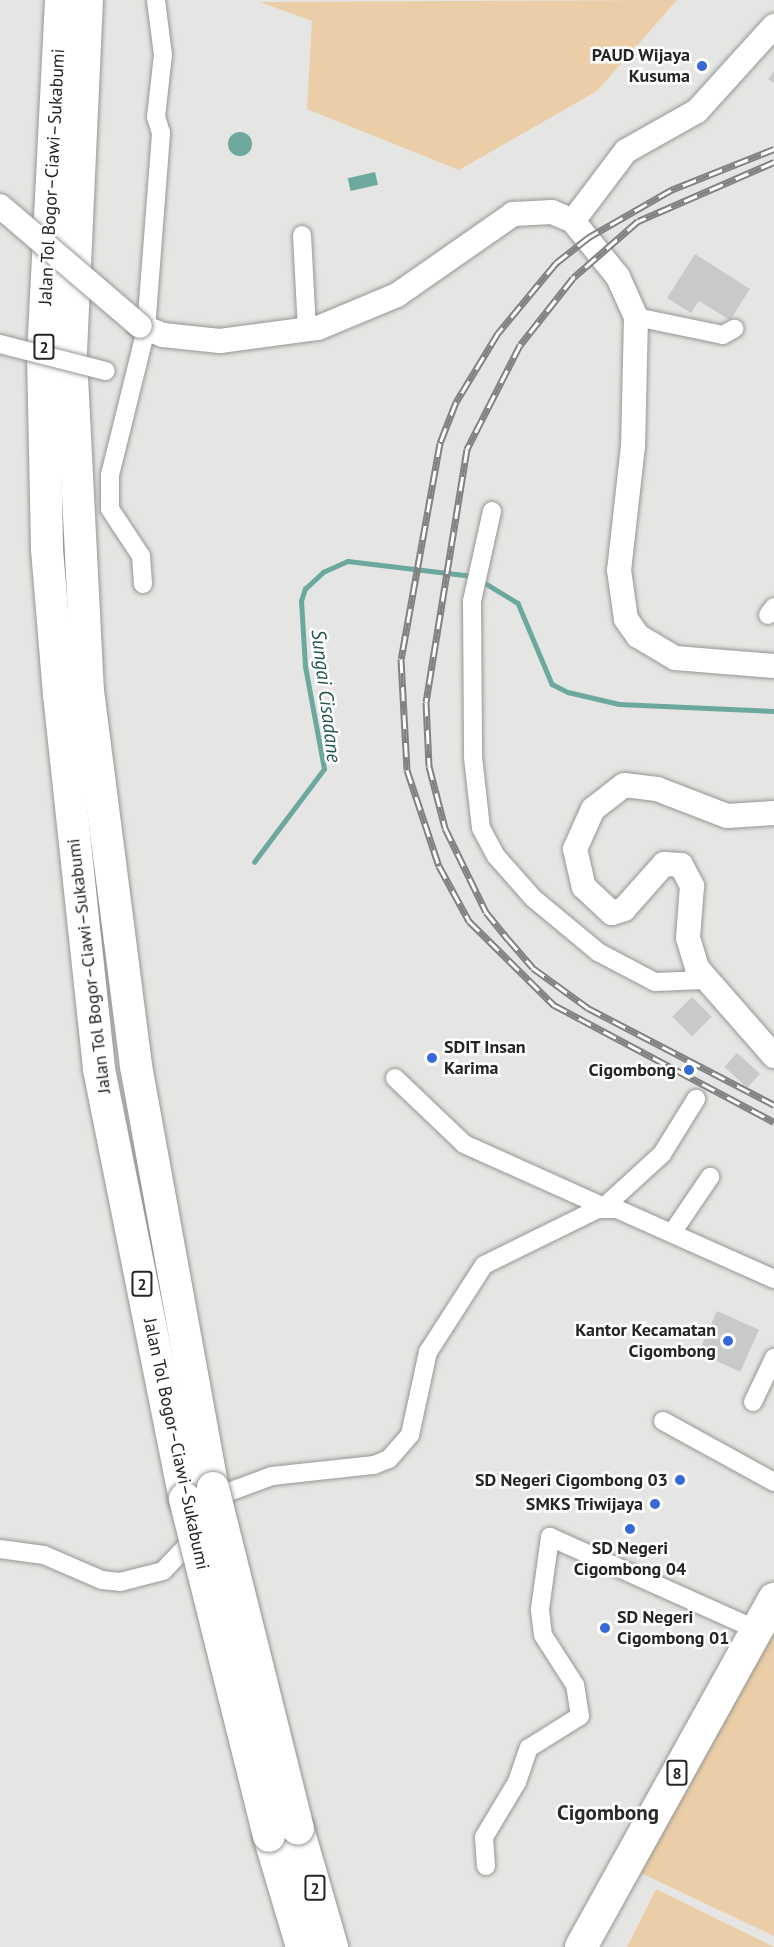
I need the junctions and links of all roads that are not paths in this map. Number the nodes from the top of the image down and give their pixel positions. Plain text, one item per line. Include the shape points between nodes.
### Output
1 (61, 0) edge
2 (87, 0) edge
3 (156, 0) edge
4 (774, 26) edge
5 (0, 206) edge
6 (573, 220) junction
7 (302, 235) dead end
8 (636, 318) junction
9 (143, 328) junction
10 (734, 329) dead end
11 (307, 330) junction
12 (0, 344) edge
13 (134, 378) junction
14 (492, 511) dead end
15 (143, 584) dead end
16 (774, 666) edge
17 (74, 693) junction
18 (774, 813) edge
19 (704, 980) junction
20 (774, 1056) edge
21 (395, 1078) dead end
22 (696, 1099) dead end
23 (710, 1177) dead end
24 (604, 1207) junction
25 (672, 1233) junction
26 (774, 1279) edge
27 (774, 1358) edge
28 (753, 1402) dead end
29 (663, 1421) dead end
30 (774, 1482) edge
31 (199, 1494) junction
32 (0, 1549) edge
33 (774, 1599) edge
34 (757, 1630) junction
35 (284, 1832) junction
36 (486, 1866) dead end
37 (302, 1947) edge
38 (332, 1947) edge
39 (581, 1947) edge

1 - 17 highway, Jalan Tol Bogor–Ciawi–Sukabumi / 2 via 44,356 47,549
2 - 17 highway, Jalan Tol Bogor–Ciawi–Sukabumi / 2 via 71,357
3 - 9 street via 163,55 156,110 162,133
4 - 6 main road via 697,111 626,151
5 - 9 main road, bridge
6 - 8 main road via 618,277
6 - 11 main road via 552,212 513,214 397,295
7 - 11 street
8 - 10 street via 723,335
8 - 16 main road via 633,446 619,570 626,619 638,636 675,658
9 - 11 main road via 220,341
9 - 13 street
12 - 13 street, bridge
13 - 15 street via 115,435 110,509 141,556
14 - 19 street via 472,601 477,807 496,856 533,898 635,976 655,982
17 - 31 highway, Jalan Tol Bogor–Ciawi–Sukabumi / 2 via 136,1066
17 - 31 highway, Jalan Tol Bogor–Ciawi–Sukabumi / 2 via 99,1069
18 - 19 main road via 728,816 631,784 607,793 580,829 578,870 589,894 607,911 624,909 664,864 676,863 686,870 692,886 690,948
19 - 20 main road
21 - 24 street via 464,1144
22 - 24 street via 662,1154
23 - 25 street
24 - 25 street
24 - 32 street via 484,1265 426,1358 410,1435 384,1462 278,1474 226,1493 180,1557 141,1579 107,1581 44,1555
25 - 26 street
27 - 28 street
29 - 30 street
31 - 35 highway, Jalan Tol Bogor–Ciawi–Sukabumi / 2, bridge
33 - 34 highway, 8
34 - 36 street via 550,1537 540,1609 543,1635 575,1685 580,1716 529,1748 517,1782 484,1837
34 - 39 highway, 8
35 - 37 highway, Jalan Tol Bogor–Ciawi–Sukabumi / 2
35 - 38 highway, Jalan Tol Bogor–Ciawi–Sukabumi / 2

